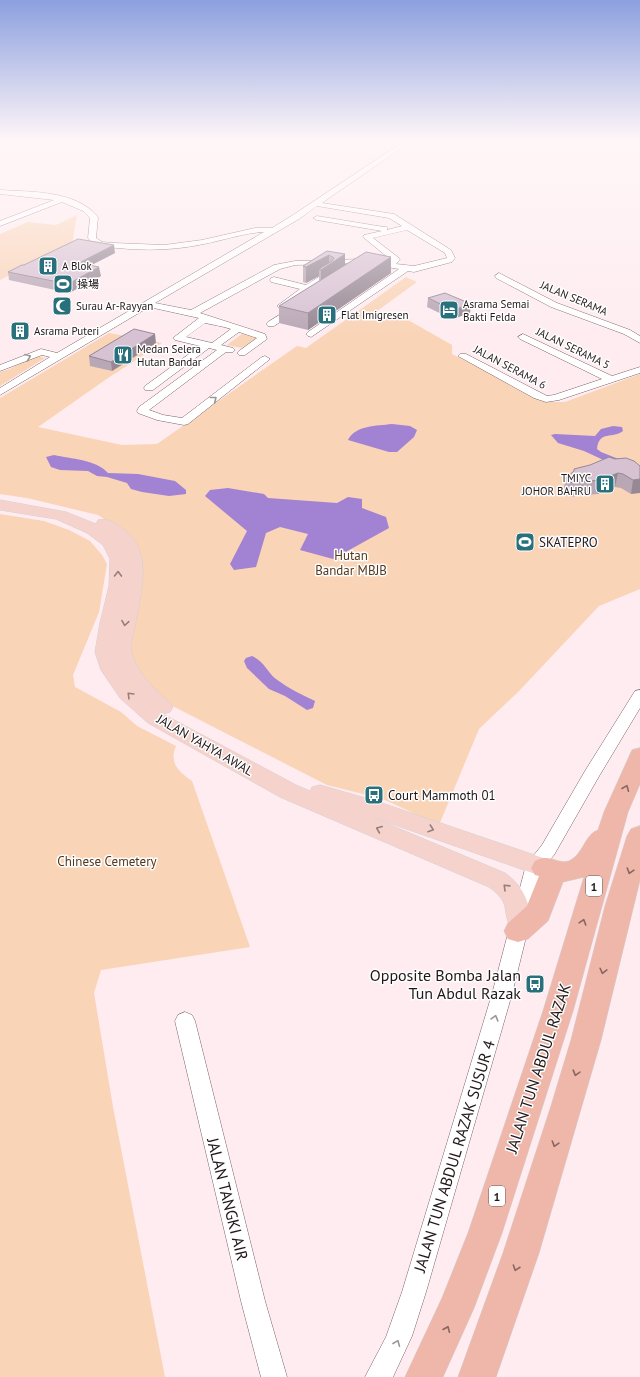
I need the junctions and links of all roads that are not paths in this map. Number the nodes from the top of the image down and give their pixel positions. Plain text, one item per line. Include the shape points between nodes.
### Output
1 (41, 206) edge
2 (80, 206) edge
3 (312, 206) edge
4 (330, 206) edge
5 (317, 218) dead end
6 (0, 224) edge
7 (285, 224) junction
8 (404, 228) junction
9 (273, 230) junction
10 (391, 231) junction
11 (243, 233) junction
12 (233, 235) junction
13 (257, 240) junction
14 (438, 254) dead end
15 (405, 258) dead end
16 (347, 263) junction
17 (366, 263) junction
18 (392, 263) junction
19 (404, 270) junction
20 (352, 272) edge
21 (499, 276) dead end
22 (274, 280) dead end
23 (307, 288) junction
24 (148, 304) junction
25 (302, 304) edge
26 (276, 309) dead end
27 (192, 313) junction
28 (222, 322) junction
29 (271, 324) dead end
30 (238, 328) junction
31 (311, 334) dead end
32 (523, 337) dead end
33 (640, 340) edge
34 (210, 346) junction
35 (224, 349) junction
36 (242, 353) junction
37 (58, 356) junction
38 (463, 356) dead end
39 (181, 364) junction
40 (0, 368) edge
41 (198, 368) junction
42 (640, 370) edge
43 (612, 380) junction
44 (150, 388) dead end
45 (0, 392) edge
46 (0, 497) edge
47 (0, 505) edge
48 (640, 695) edge
49 (640, 756) edge
50 (616, 812) junction
51 (640, 836) edge
52 (545, 864) junction
53 (630, 900) edge
54 (519, 926) junction
55 (184, 1021) dead end
56 (274, 1377) edge
57 (378, 1377) edge
58 (424, 1377) edge
59 (477, 1377) edge

1 - 6 street
2 - 12 street via 94,217 92,238 101,244 166,248
3 - 7 street
4 - 8 street via 391,216
5 - 10 street
7 - 9 street
7 - 11 street
8 - 10 street
8 - 14 street
8 - 19 street via 451,256 449,260 422,270
9 - 11 street
9 - 13 street
10 - 18 street via 367,237
11 - 12 street
12 - 13 street via 253,234
13 - 24 street
15 - 18 street
16 - 17 street
16 - 23 street
16 - 27 street via 295,263 277,267
17 - 18 street
17 - 20 street
18 - 19 street
19 - 31 street
21 - 33 street, JALAN SERAMA via 554,305 627,332
22 - 23 street
23 - 26 street
24 - 27 street
24 - 37 street
25 - 29 street
27 - 28 street
28 - 30 street
28 - 34 street via 220,324 202,320 178,338
30 - 34 street
30 - 36 street via 263,338
32 - 43 street, JALAN SERAMA 5
34 - 35 street
34 - 39 street
35 - 36 street
35 - 41 street
41 -> 36 street via 141,411 182,422 189,419 266,359
40 -> 37 street via 41,352
37 - 45 street
38 - 43 street, JALAN SERAMA 6 via 546,399
39 - 41 street
39 - 44 street
42 - 43 street
46 -> 52 main road, JALAN YAHYA AWAL via 78,512 107,525 129,544 134,558 134,584 121,650 130,670 157,703 275,772 308,788
54 -> 47 main road, JALAN YAHYA AWAL via 517,901 497,880 288,791 154,718 127,693 111,670 105,652 108,623 118,586 119,559 110,542 93,529 60,515
48 - 52 street via 591,775
50 -> 49 highway, JALAN TUN ABDUL RAZAK / 1
50 - 52 highway via 590,859 569,872
58 -> 50 highway, JALAN TUN ABDUL RAZAK / 1 via 456,1308 485,1233 558,1011
51 -> 53 highway, 1
52 - 54 highway via 538,913
53 -> 59 highway, 1 via 541,1191
57 -> 54 street, JALAN TUN ABDUL RAZAK SUSUR 4 via 391,1357 408,1312 502,994
55 - 56 street, JALAN TANGKI AIR

